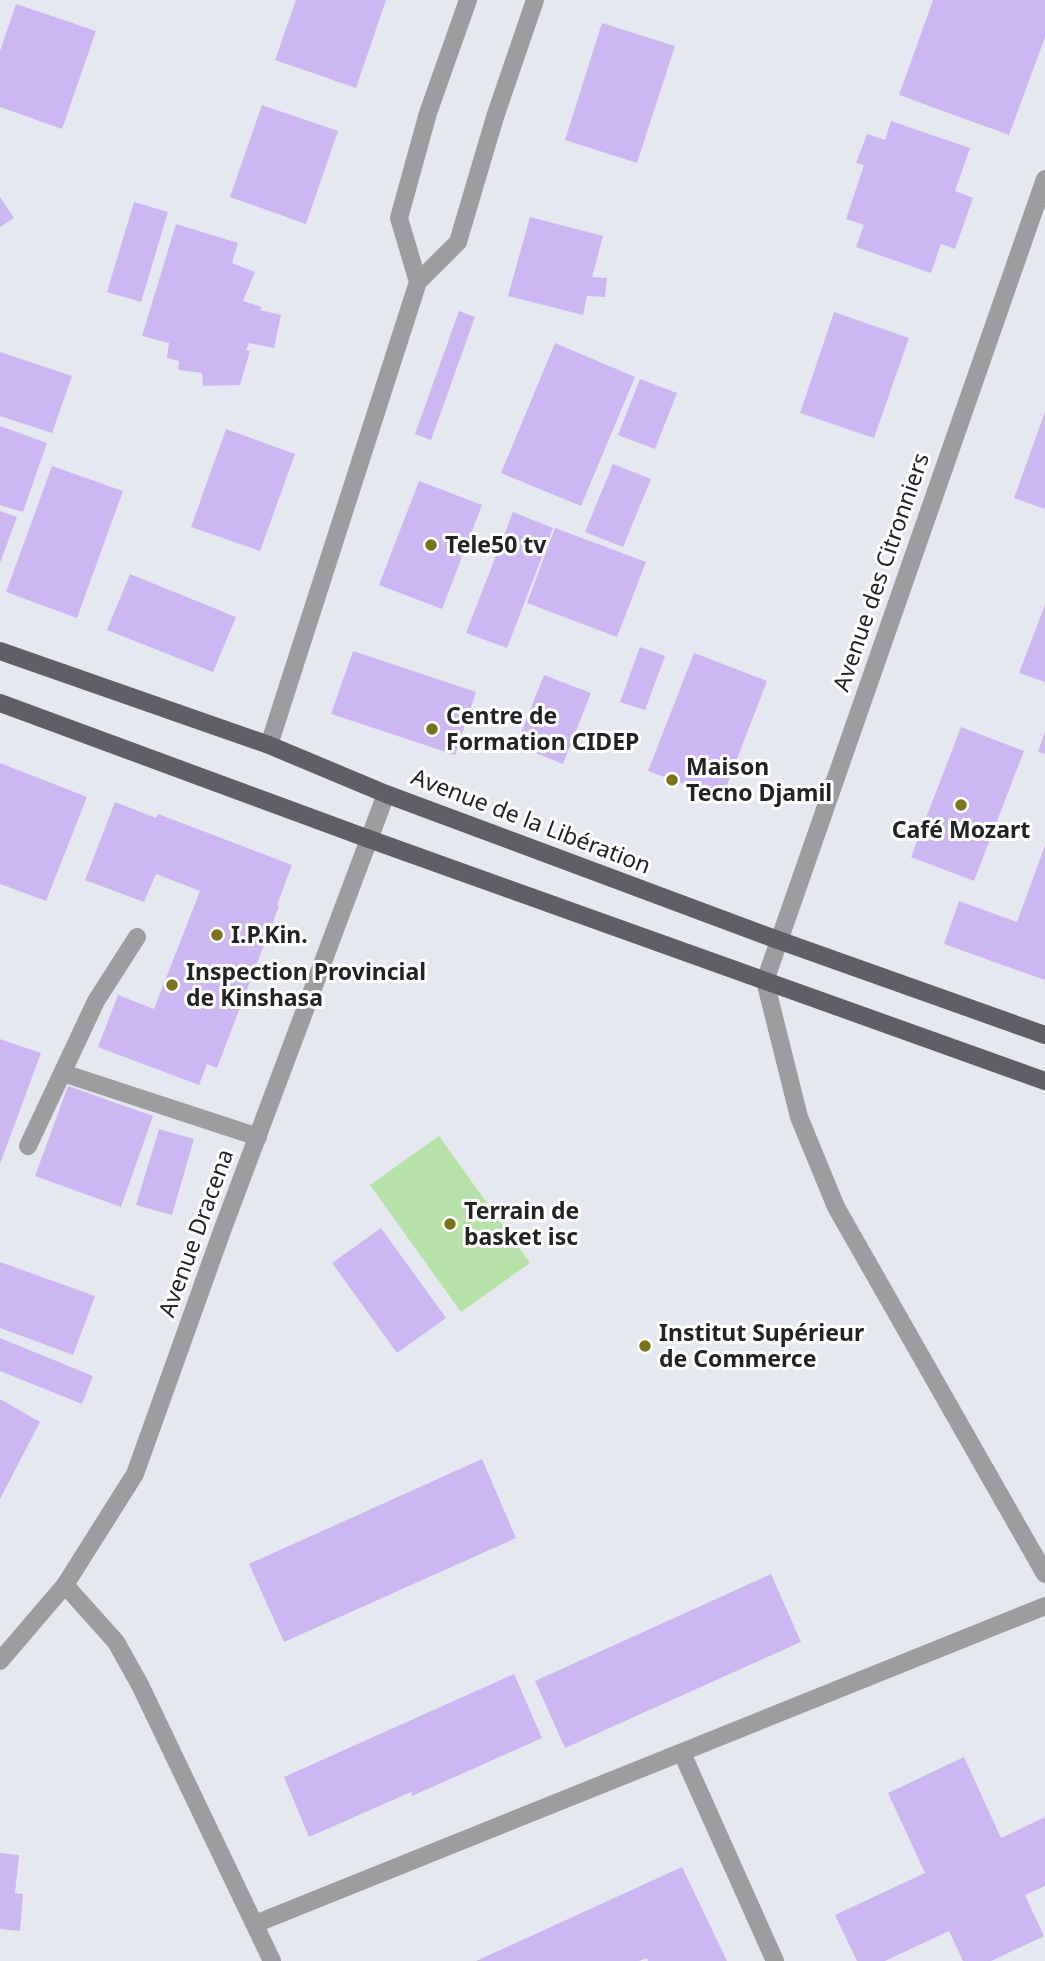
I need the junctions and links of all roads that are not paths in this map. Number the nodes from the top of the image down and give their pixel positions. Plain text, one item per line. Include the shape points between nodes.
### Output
1 (468, 0) edge
2 (535, 0) edge
3 (1045, 179) edge
4 (418, 282) junction
5 (0, 651) edge
6 (0, 703) edge
7 (269, 745) junction
8 (386, 793) junction
9 (369, 839) junction
10 (136, 937) dead end
11 (778, 940) junction
12 (765, 981) junction
13 (1045, 1035) edge
14 (63, 1073) junction
15 (1045, 1081) edge
16 (258, 1137) junction
17 (28, 1146) dead end
18 (1045, 1574) edge
19 (65, 1585) junction
20 (1045, 1606) edge
21 (0, 1661) edge
22 (682, 1753) junction
23 (255, 1924) junction
24 (272, 1961) edge
25 (775, 1961) edge

1 - 4 street via 428,113 399,218
2 - 4 street via 458,242
3 - 11 street, Avenue des Citronniers
4 - 7 street
5 - 7 main road, Avenue de la Libération
6 - 9 main road
7 - 8 main road, Avenue de la Libération
8 - 9 street, Avenue Dracena
8 - 11 main road, Avenue de la Libération
9 - 12 main road
9 - 16 street, Avenue Dracena
10 - 14 street via 96,1002
11 - 12 street, Avenue des Citronniers
11 - 13 main road, Avenue de la Libération
12 - 15 main road
12 - 18 street via 799,1117 836,1206
14 - 16 street
14 - 17 street
16 - 19 street, Avenue Dracena via 135,1474
19 - 21 street, Avenue Dracena
19 - 23 street via 116,1642
20 - 22 street
22 - 23 street
22 - 25 street
23 - 24 street

